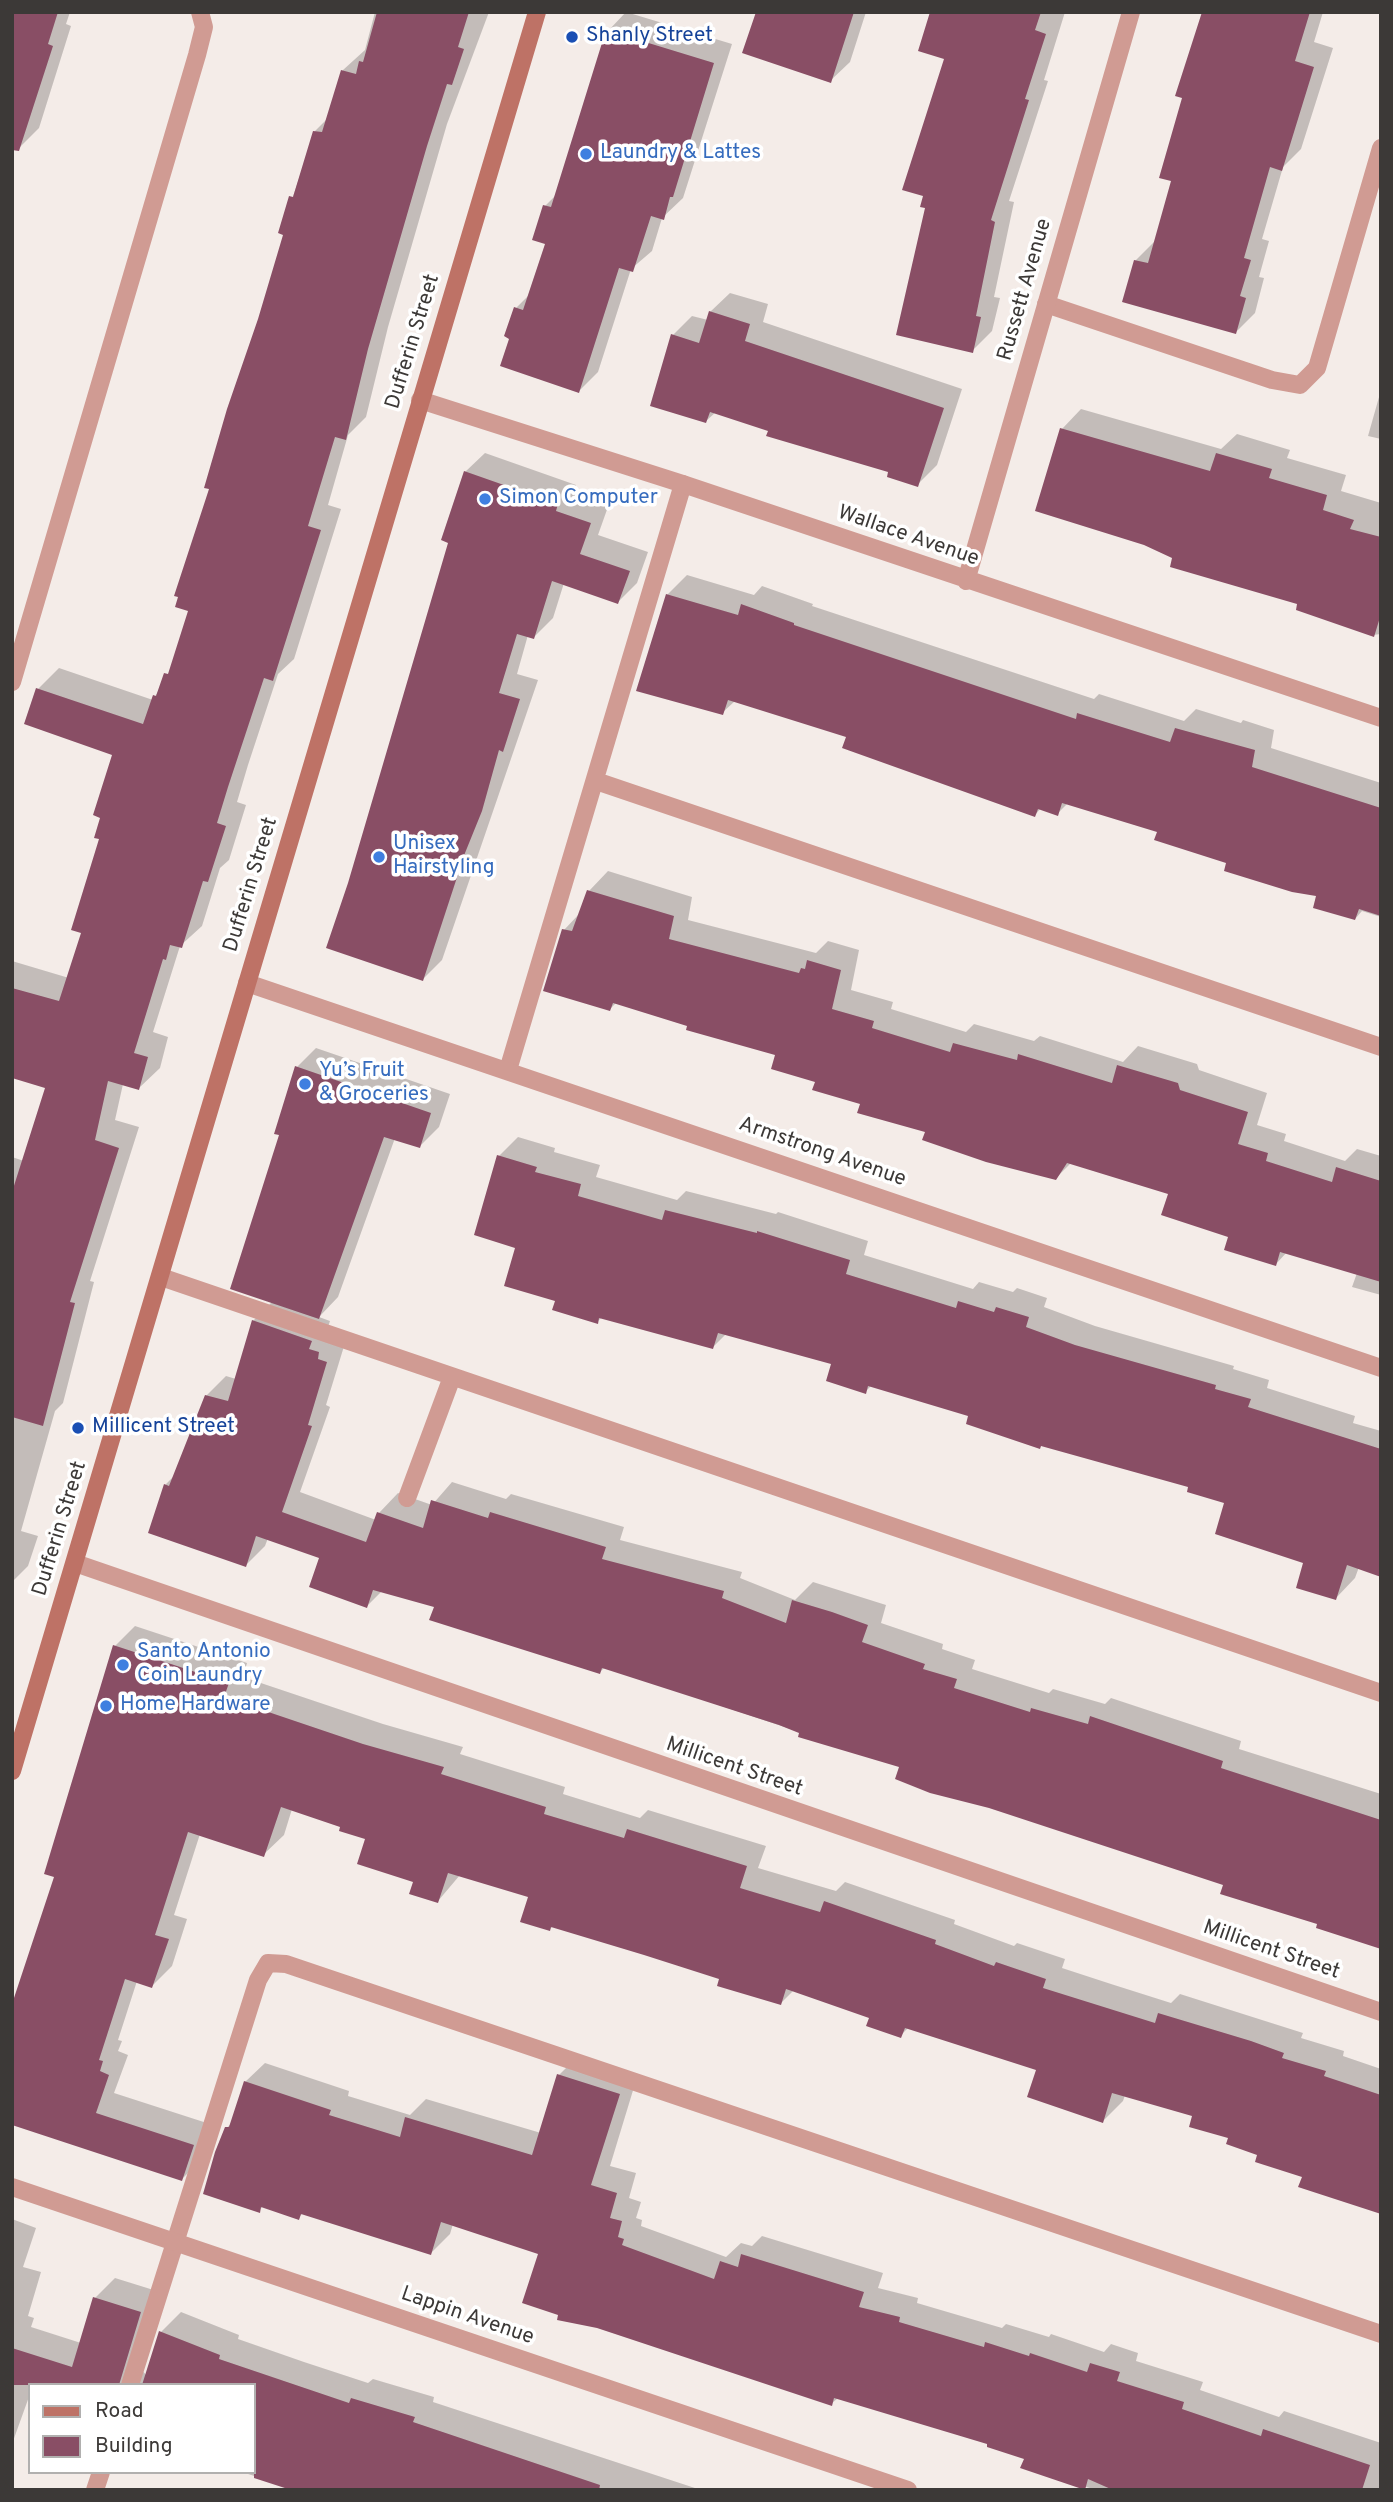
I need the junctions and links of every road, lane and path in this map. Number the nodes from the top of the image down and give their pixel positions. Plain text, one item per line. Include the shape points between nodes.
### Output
1 (200, 12) edge
2 (537, 12) edge
3 (1132, 12) edge
4 (1381, 148) edge
5 (1046, 304) junction
6 (421, 400) junction
7 (683, 484) junction
8 (966, 581) junction
9 (12, 682) edge
10 (1381, 718) edge
11 (596, 781) junction
12 (247, 983) junction
13 (1381, 1047) edge
14 (508, 1070) junction
15 (161, 1277) junction
16 (1381, 1368) edge
17 (452, 1377) junction
18 (407, 1498) dead end
19 (75, 1563) junction
20 (1381, 1693) edge
21 (13, 1764) edge
22 (1381, 2012) edge
23 (12, 2187) edge
24 (177, 2243) junction
25 (1381, 2334) edge
26 (131, 2383) edge
27 (908, 2490) edge

1 - 9 street via 204,27 197,55
2 - 6 main road, Dufferin Street
3 - 5 street, Russett Avenue
4 - 5 street via 1317,368 1300,385 1272,380
5 - 8 street, Russett Avenue
6 - 7 street, Wallace Avenue
6 - 12 main road, Dufferin Street
7 - 8 street, Wallace Avenue
7 - 11 street
8 - 10 street, Wallace Avenue
11 - 13 street
11 - 14 street
12 - 14 street, Armstrong Avenue
12 - 15 main road, Dufferin Street
14 - 16 street, Armstrong Avenue
15 - 17 street
15 - 19 main road, Dufferin Street
17 - 18 street
17 - 20 street
19 - 21 main road, Dufferin Street
19 - 22 street, Millicent Street
23 - 24 street, Lappin Avenue
24 - 25 street via 258,1980 268,1963 286,1964
24 - 26 street
24 - 27 street, Lappin Avenue

